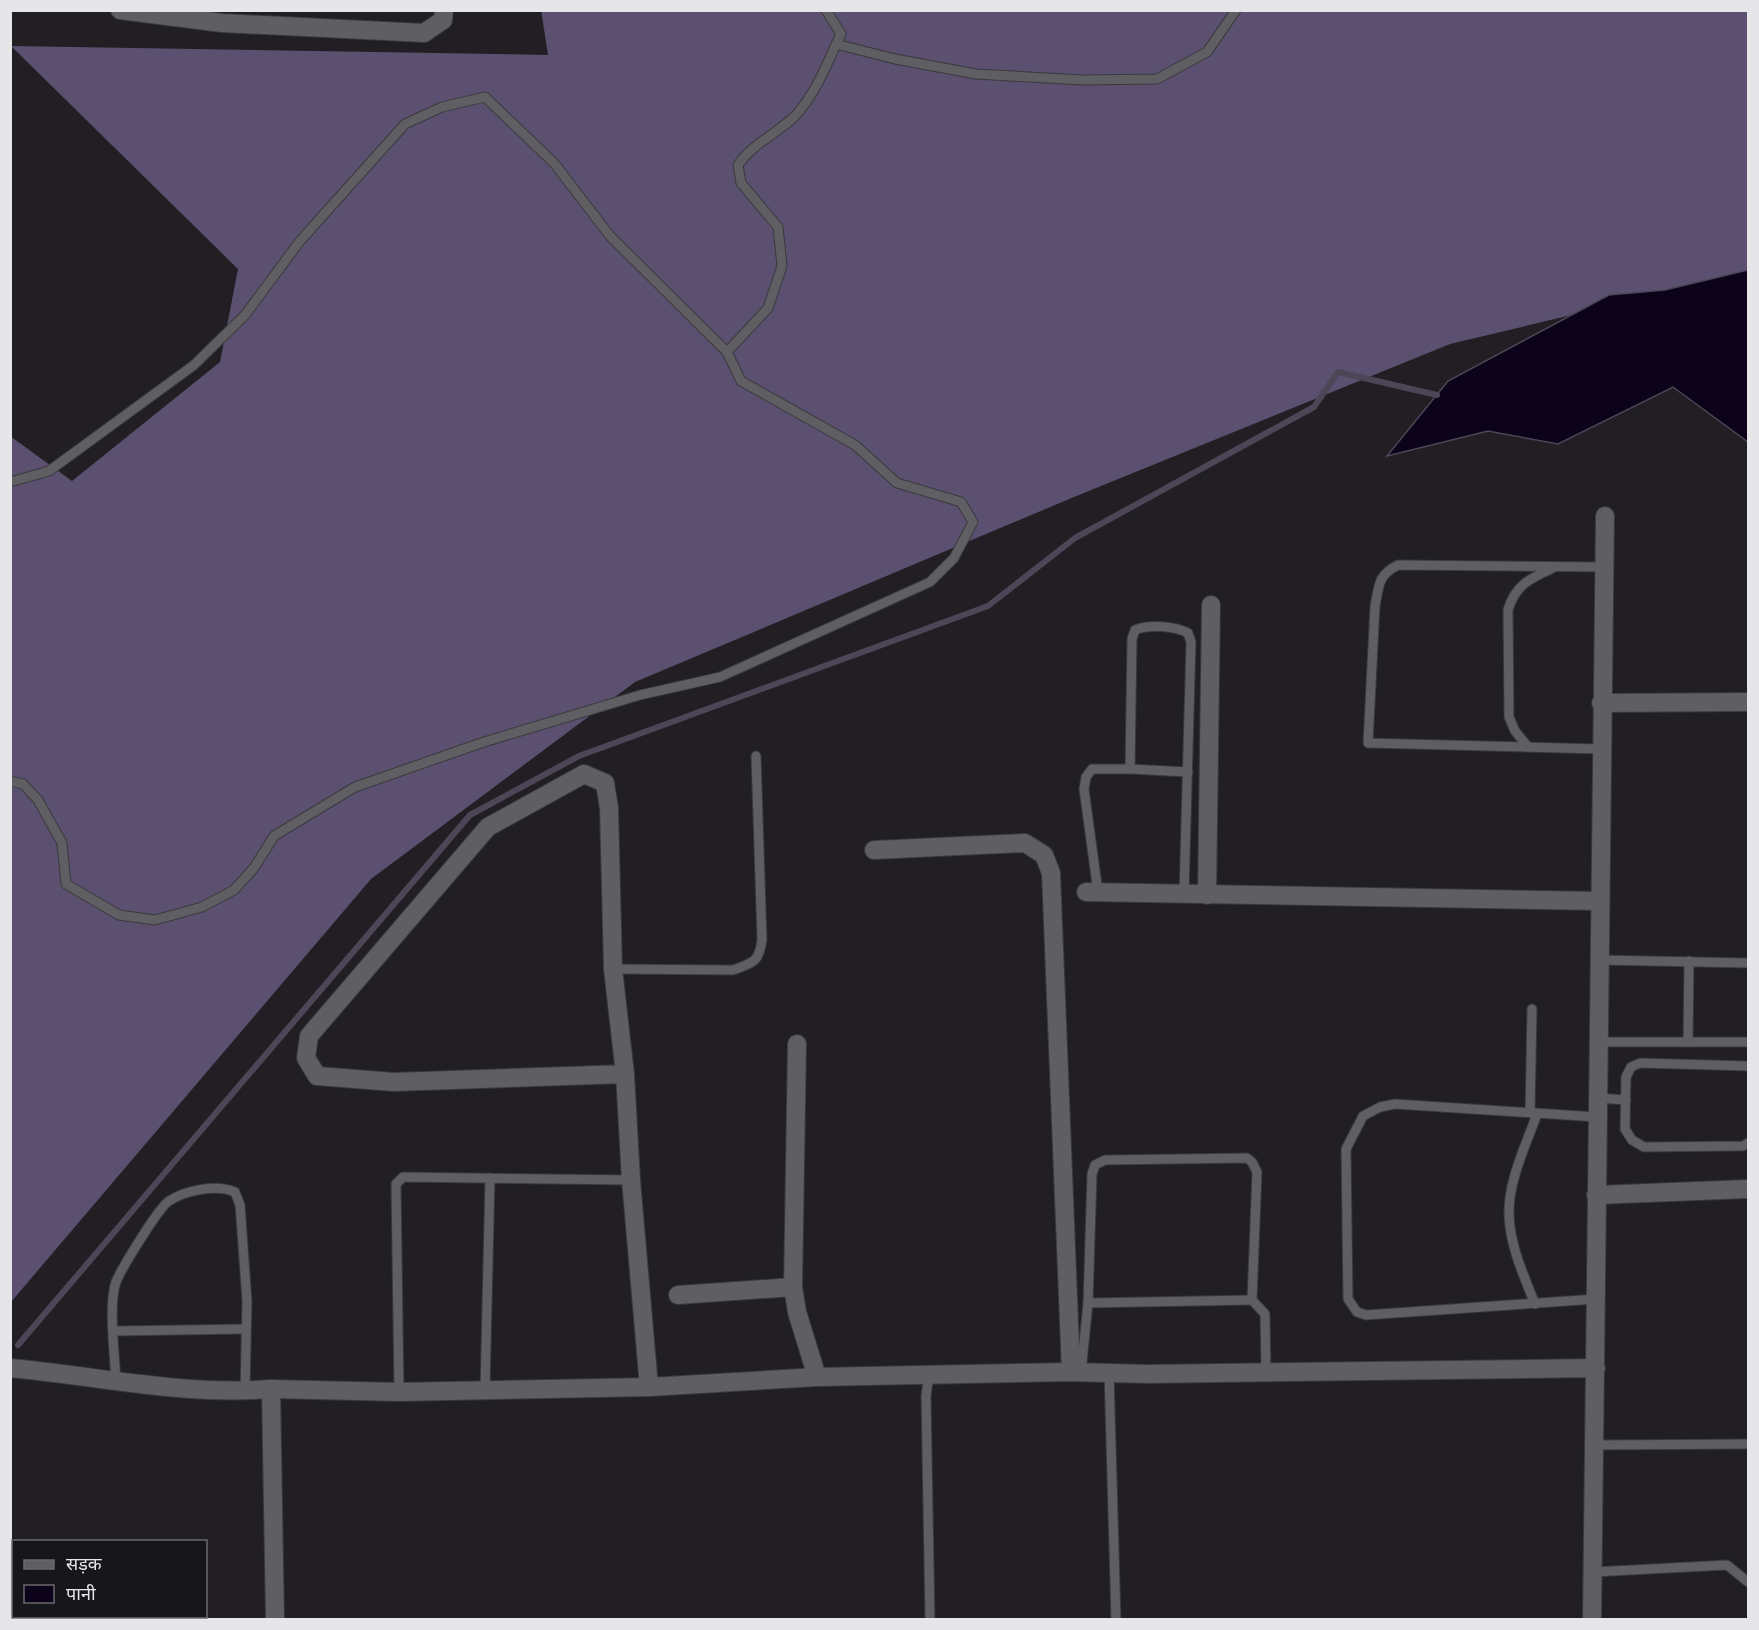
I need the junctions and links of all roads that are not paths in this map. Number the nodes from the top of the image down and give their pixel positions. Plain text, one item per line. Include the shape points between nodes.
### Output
1 (120, 10) edge
2 (444, 10) edge
3 (826, 10) edge
4 (1236, 10) edge
5 (836, 44) junction
6 (727, 352) junction
7 (10, 482) edge
8 (1605, 516) dead end
9 (1555, 567) junction
10 (1604, 567) junction
11 (1211, 606) dead end
12 (1749, 702) edge
13 (1601, 703) junction
14 (1528, 747) junction
15 (1600, 749) junction
16 (756, 756) dead end
17 (1130, 769) junction
18 (1188, 772) junction
19 (10, 781) edge
20 (874, 850) dead end
21 (1092, 892) joint
22 (1184, 894) junction
23 (1207, 895) junction
24 (1599, 901) junction
25 (1599, 960) junction
26 (1689, 961) junction
27 (1749, 963) edge
28 (613, 969) junction
29 (1532, 1009) dead end
30 (1598, 1042) junction
31 (1688, 1042) junction
32 (1749, 1042) edge
33 (797, 1044) dead end
34 (1749, 1066) edge
35 (625, 1074) junction
36 (1597, 1098) junction
37 (1626, 1100) junction
38 (1534, 1113) junction
39 (1597, 1117) junction
40 (1749, 1143) edge
41 (490, 1178) junction
42 (631, 1180) junction
43 (1749, 1189) edge
44 (1596, 1195) junction
45 (793, 1287) junction
46 (678, 1294) dead end
47 (1596, 1299) junction
48 (1252, 1300) junction
49 (1088, 1303) junction
50 (1535, 1304) junction
51 (246, 1329) junction
52 (114, 1331) junction
53 (10, 1368) edge
54 (1596, 1368) junction
55 (1076, 1372) junction
56 (1266, 1372) junction
57 (1109, 1373) junction
58 (929, 1374) junction
59 (817, 1377) junction
60 (117, 1382) junction
61 (649, 1387) junction
62 (272, 1389) junction
63 (485, 1390) junction
64 (245, 1391) junction
65 (399, 1392) junction
66 (1749, 1444) edge
67 (1594, 1445) junction
68 (1593, 1572) junction
69 (1749, 1582) edge
70 (275, 1620) edge
71 (930, 1620) edge
72 (1116, 1620) edge
73 (1592, 1620) edge

1 - 2 street via 222,23 424,33 443,20
3 - 5 lane via 841,34
4 - 5 lane via 1207,52 1157,79 1082,80 976,74
5 - 6 lane via 817,88 793,117 747,152 738,165 741,183 778,227 782,266 768,308
6 - 7 lane via 610,236 554,163 485,97 442,107 405,124 300,241 245,315 194,365 49,471
6 - 19 lane via 741,381 855,445 897,483 961,502 973,522 954,558 930,582 720,677 640,695 484,742 356,787 274,836 234,890 202,907 155,920 119,915 66,884 62,843 38,800 23,784
8 - 10 street
9 - 10 lane
9 - 14 lane via 1524,582 1512,596 1508,610 1509,717
9 - 14 lane via 1398,565 1385,571 1375,606 1368,743
10 - 13 street
11 - 23 street
12 - 13 street
13 - 15 street
14 - 15 lane
15 - 24 street
16 - 28 lane via 760,955 751,964 733,970
17 - 18 lane
17 - 18 lane via 1132,639 1135,630 1143,626 1182,630 1191,642
17 - 21 lane via 1092,769 1086,777
18 - 22 lane
20 - 55 street via 1025,843 1044,855 1051,873
21 - 22 street
22 - 23 street
23 - 24 street
24 - 25 street
25 - 26 lane
25 - 30 street
26 - 27 lane
26 - 31 lane
28 - 35 street
28 - 35 street via 609,808 605,783 584,774 488,827 309,1036 306,1058 317,1076 394,1082
29 - 38 lane
30 - 31 lane
30 - 36 street
31 - 32 lane
33 - 45 street
34 - 37 lane via 1640,1062 1630,1067 1626,1077
35 - 42 street
36 - 37 lane
36 - 39 street
37 - 40 lane via 1625,1129 1644,1148
38 - 39 lane
38 - 50 lane via 1509,1214 1518,1259
38 - 50 lane via 1395,1104 1363,1116 1346,1149 1347,1299 1357,1312 1366,1315
39 - 44 street
41 - 42 lane
41 - 63 lane
41 - 65 lane via 403,1177 396,1184
42 - 61 street
43 - 44 street
44 - 47 street
45 - 46 street
45 - 59 street
47 - 50 lane
47 - 54 street
48 - 49 lane
48 - 49 lane via 1257,1172 1252,1162 1247,1158 1105,1160 1095,1165 1092,1173
48 - 56 lane via 1265,1314
49 - 55 lane
51 - 52 lane
51 - 52 lane via 240,1205 235,1192 224,1187 201,1190 168,1202 116,1283
51 - 64 lane
52 - 60 lane
53 - 60 street
54 - 56 street
54 - 67 street
55 - 57 street
55 - 58 street
56 - 57 street
57 - 72 lane
58 - 59 street
58 - 71 lane via 926,1396
59 - 61 street
60 - 64 street
61 - 63 street
62 - 64 street
62 - 65 street
62 - 70 street
63 - 65 street
66 - 67 lane
67 - 68 street
68 - 69 lane via 1727,1565
68 - 73 street

